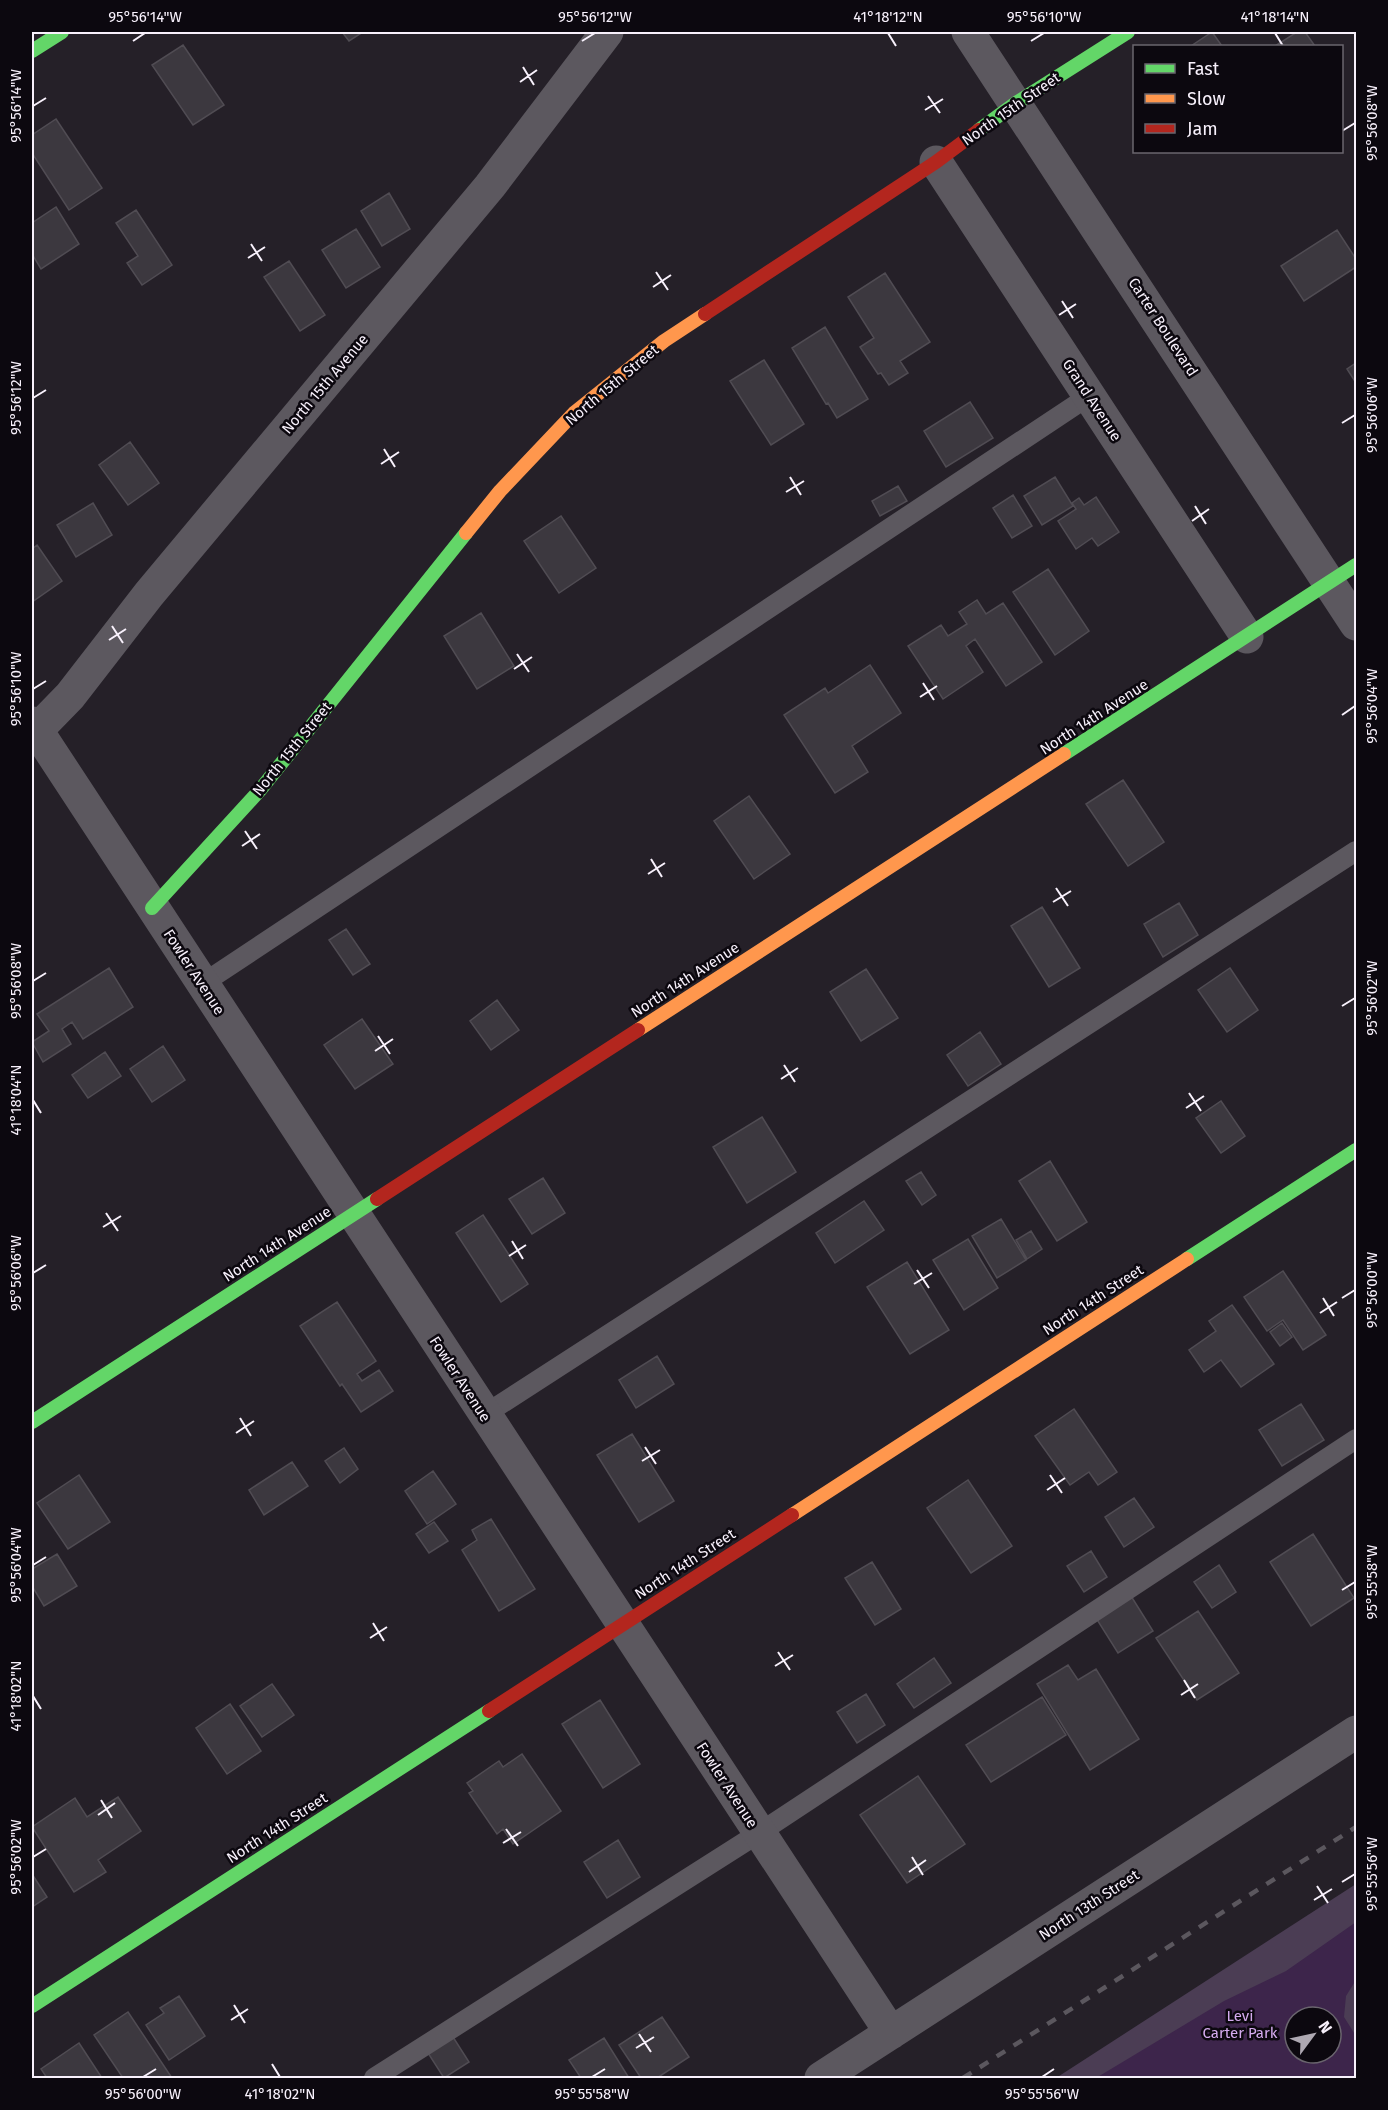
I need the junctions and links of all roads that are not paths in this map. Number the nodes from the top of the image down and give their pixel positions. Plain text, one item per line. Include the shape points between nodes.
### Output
1 (62, 32) edge
2 (607, 32) edge
3 (968, 32) edge
4 (1128, 32) edge
5 (32, 51) edge
6 (1016, 103) junction
7 (936, 162) junction
8 (1089, 396) junction
9 (1356, 565) edge
10 (1329, 582) junction
11 (1356, 624) edge
12 (1247, 637) junction
13 (33, 729) edge
14 (1356, 850) edge
15 (152, 908) junction
16 (202, 984) junction
17 (1356, 1150) edge
18 (352, 1215) junction
19 (484, 1415) junction
20 (32, 1422) edge
21 (1356, 1439) edge
22 (621, 1625) junction
23 (1356, 1732) edge
24 (759, 1833) junction
25 (32, 2006) edge
26 (891, 2033) junction
27 (375, 2079) edge
28 (821, 2079) edge

1 - 5 street
2 - 13 street, North 15th Avenue via 490,186 149,594 70,696
3 - 6 street, Carter Boulevard
4 - 6 street, North 15th Street
6 - 7 street, North 15th Street
6 - 10 street, Carter Boulevard
7 - 8 street, Grand Avenue
7 - 15 street, North 15th Street via 664,341 574,413 500,491 260,790
8 - 12 street, Grand Avenue
8 - 16 lane
9 - 10 street, North 14th Avenue
10 - 11 street, Carter Boulevard
10 - 12 street, North 14th Avenue
12 - 18 street, North 14th Avenue
13 - 15 street, Fowler Avenue
14 - 19 lane
15 - 16 street, Fowler Avenue
16 - 18 street, Fowler Avenue
17 - 22 street, North 14th Street
18 - 19 street, Fowler Avenue
18 - 20 street, North 14th Avenue
19 - 22 street, Fowler Avenue
21 - 24 lane
22 - 24 street, Fowler Avenue
22 - 25 street, North 14th Street
23 - 26 street, North 13th Street
24 - 26 street, Fowler Avenue
24 - 27 lane
26 - 28 street, North 13th Street

